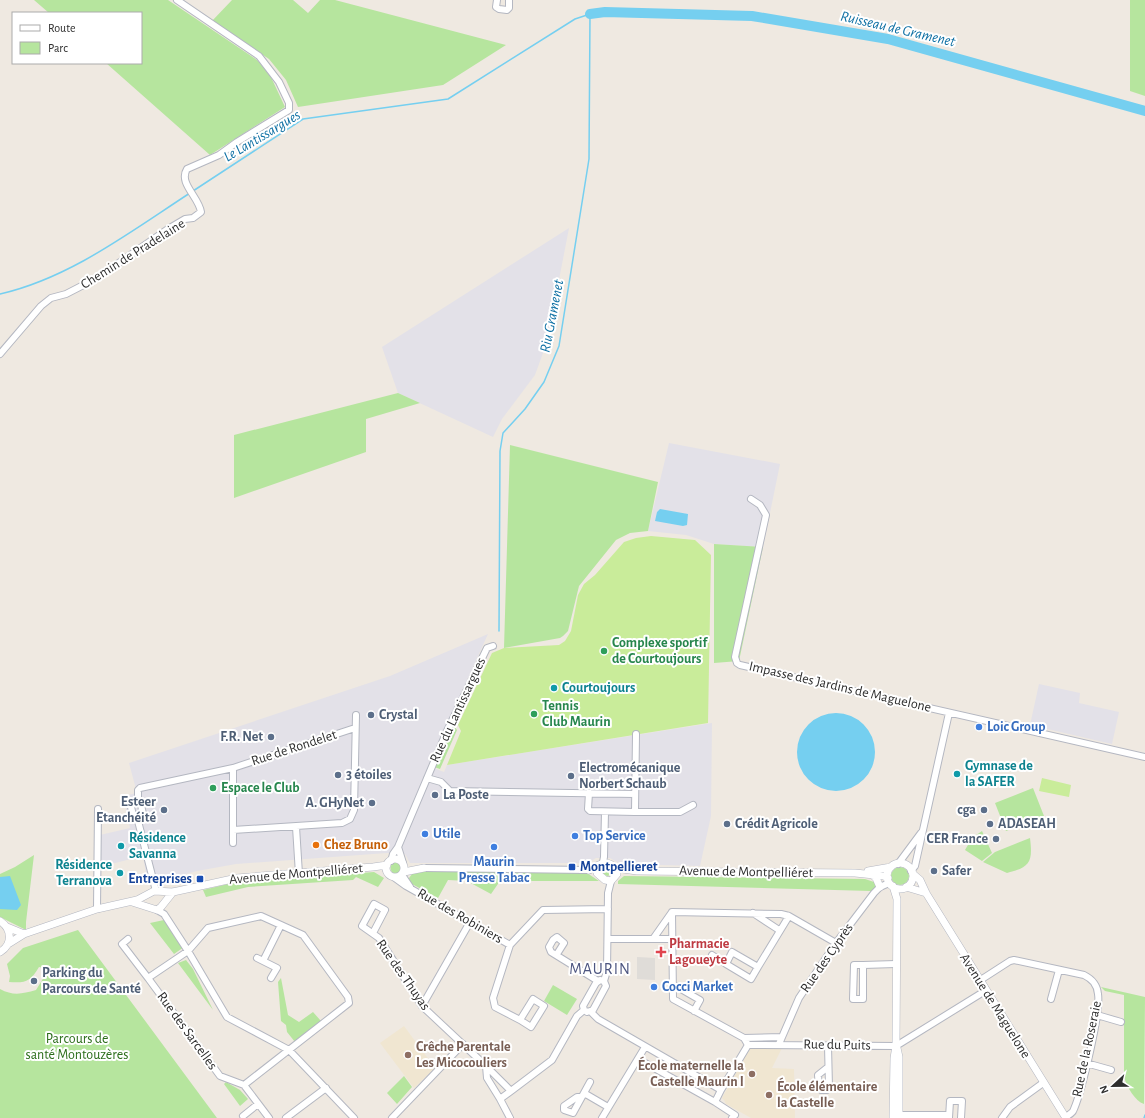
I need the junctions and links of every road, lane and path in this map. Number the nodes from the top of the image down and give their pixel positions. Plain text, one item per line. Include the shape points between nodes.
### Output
1 (178, 0) edge
2 (497, 0) edge
3 (509, 0) edge
4 (0, 354) edge
5 (751, 499) dead end
6 (493, 646) dead end
7 (948, 713) junction
8 (356, 715) dead end
9 (356, 728) junction
10 (636, 734) dead end
11 (1145, 757) edge
12 (233, 768) junction
13 (427, 778) junction
14 (589, 793) junction
15 (635, 794) junction
16 (138, 800) junction
17 (693, 805) dead end
18 (98, 809) dead end
19 (605, 812) junction
20 (635, 812) junction
21 (138, 821) junction
22 (296, 827) junction
23 (233, 830) junction
24 (924, 830) junction
25 (234, 843) dead end
26 (398, 847) junction
27 (604, 860) junction
28 (388, 865) junction
29 (895, 865) junction
30 (403, 868) junction
31 (424, 868) joint
32 (588, 870) joint
33 (596, 870) junction
34 (616, 871) junction
35 (855, 873) junction
36 (912, 873) junction
37 (299, 874) junction
38 (872, 874) junction
39 (395, 878) junction
40 (608, 881) junction
41 (890, 882) junction
42 (410, 887) junction
43 (880, 887) junction
44 (904, 888) junction
45 (173, 892) junction
46 (153, 893) junction
47 (926, 893) junction
48 (897, 899) junction
49 (129, 902) junction
50 (147, 906) junction
51 (161, 906) junction
52 (608, 909) junction
53 (97, 910) junction
54 (672, 912) junction
55 (753, 913) junction
56 (789, 916) junction
57 (0, 921) edge
58 (470, 922) junction
59 (281, 925) junction
60 (7, 927) junction
61 (780, 930) junction
62 (373, 933) junction
63 (24, 934) junction
64 (653, 938) junction
65 (128, 939) dead end
66 (608, 939) junction
67 (674, 939) junction
68 (836, 943) junction
69 (8, 944) junction
70 (510, 945) junction
71 (188, 951) junction
72 (0, 952) edge
73 (557, 954) dead end
74 (712, 955) dead end
75 (257, 958) dead end
76 (263, 961) junction
77 (726, 964) junction
78 (896, 964) junction
79 (863, 965) junction
80 (758, 967) junction
81 (1059, 970) junction
82 (148, 978) junction
83 (271, 978) dead end
84 (601, 981) junction
85 (979, 981) junction
86 (674, 985) junction
87 (985, 990) junction
88 (1051, 999) dead end
89 (422, 1006) junction
90 (584, 1010) junction
91 (694, 1011) junction
92 (591, 1012) junction
93 (1097, 1014) junction
94 (520, 1020) junction
95 (1121, 1022) dead end
96 (782, 1036) junction
97 (744, 1038) junction
98 (463, 1044) junction
99 (779, 1044) junction
100 (748, 1045) junction
101 (828, 1046) junction
102 (896, 1046) junction
103 (646, 1047) junction
104 (289, 1050) junction
105 (638, 1059) junction
106 (1086, 1064) junction
107 (486, 1066) junction
108 (828, 1067) dead end
109 (1110, 1070) dead end
110 (590, 1082) dead end
111 (1043, 1082) junction
112 (244, 1085) junction
113 (326, 1088) junction
114 (510, 1090) junction
115 (721, 1090) junction
116 (500, 1099) junction
117 (715, 1102) junction
118 (258, 1104) junction
119 (608, 1107) junction
120 (243, 1116) dead end
121 (734, 1116) edge
122 (949, 1116) edge
123 (896, 1117) edge
124 (919, 1117) edge
125 (269, 1118) edge
126 (286, 1118) edge
127 (354, 1118) edge
128 (392, 1118) edge
129 (510, 1118) edge
130 (602, 1118) edge
131 (961, 1118) edge
132 (1002, 1118) edge
133 (1065, 1118) edge

1 - 4 street, Chemin de Pradelaine via 259,56 280,82 289,103 289,110 209,161 187,169 184,180 200,204 201,212 168,229 97,278 66,294 51,298 41,306
2 - 3 street via 496,7 507,10
5 - 7 street, Impasse des Jardins de Maguelone via 760,505 766,515 735,657 737,662 740,665
6 - 13 street, Rue du Lantissargues via 487,648
7 - 11 street
7 - 24 street
8 - 9 street, Rue de Rondelet
9 - 12 street, Rue de Rondelet
9 - 22 street, Rue de Rondelet via 354,810 350,819 342,823
10 - 15 street
12 - 16 street, Rue de Rondelet via 140,788
12 - 23 street, Rue de Rondelet
13 - 14 street, Rue du Lantissargues via 442,782 450,790
13 - 26 street, Rue du Lantissargues
14 - 15 street, Rue du Lantissargues
14 - 19 street via 588,809
15 - 20 street
16 - 21 street via 144,818
16 - 21 street via 130,803 134,819
17 - 20 street via 680,812
18 - 53 street
19 - 20 street
19 - 27 street
21 - 46 street
22 - 23 street, Rue de Rondelet
22 - 37 street
23 - 25 street, Rue de Rondelet
24 - 29 street
24 - 36 street
26 - 28 street, Rue du Lantissargues
26 - 30 street
27 - 33 street
27 - 34 street
28 - 30 street via 396,859
28 - 37 street, Avenue de Montpelliéret
28 - 39 street via 390,876
29 - 35 street, Avenue de Montpelliéret
29 - 36 street via 904,864
29 - 41 street
30 - 31 street
30 - 39 street
30 - 42 street, Rue des Robiniers
31 - 32 street
32 - 33 street
33 - 40 street
34 - 35 street, Avenue de Montpelliéret
34 - 40 street
35 - 38 street, Avenue de Montpelliéret
36 - 44 street via 912,881
36 - 47 street, Avenue de Maguelone via 920,880
37 - 45 street, Avenue de Montpelliéret via 237,878
38 - 41 street, Avenue de Montpelliéret
38 - 43 street
39 - 42 street, Rue des Robiniers
40 - 52 street
41 - 43 street, Rue des Cyprès
41 - 44 street
41 - 48 street
42 - 58 street, Rue des Robiniers
43 - 68 street, Rue des Cyprès
44 - 47 street
44 - 48 street
45 - 46 street, Avenue de Montpelliéret
45 - 51 street
46 - 49 street, Avenue de Montpelliéret
46 - 50 street via 145,901
46 - 51 street via 163,896
47 - 85 street, Avenue de Maguelone
48 - 78 street
49 - 50 street, Avenue de Montpelliéret
49 - 53 street, Avenue de Montpelliéret
50 - 51 street via 151,909
51 - 71 street
52 - 66 street
52 - 70 street via 543,910
53 - 63 street, Avenue de Montpelliéret
54 - 55 street
54 - 64 street
54 - 67 street
55 - 56 street
55 - 61 street
56 - 61 street
56 - 68 street
57 - 60 street
58 - 70 street, Rue des Robiniers
58 - 89 street
59 - 71 street, Rue des Sarcelles via 261,916 208,928
59 - 76 street
59 - 104 street, Rue des Sarcelles via 303,935 349,1001 348,1006
60 - 63 street
60 - 69 street via 10,935
61 - 80 street
62 - 62 street, Rue des Thuyas via 385,910 374,904 362,926
62 - 89 street, Rue des Thuyas via 379,938
63 - 69 street, Avenue de Montpelliéret
64 - 66 street
64 - 67 street
65 - 82 street via 122,944
66 - 84 street via 607,971
67 - 86 street
68 - 96 street, Rue des Cyprès via 799,998
69 - 72 street, Avenue de Montpelliéret
70 - 94 street via 493,998 495,1007
71 - 82 street, Rue des Sarcelles
71 - 104 street via 227,1017
73 - 84 street
74 - 77 street
75 - 76 street
76 - 83 street via 277,968
77 - 80 street via 751,979
77 - 80 street via 732,952
78 - 79 street
78 - 102 street
79 - 79 street via 854,965 853,999 863,999
81 - 85 street, Rue de la Roseraie via 1014,960
81 - 88 street
81 - 93 street, Rue de la Roseraie via 1091,978 1098,992
82 - 112 street, Rue des Sarcelles via 220,1076
84 - 90 street via 583,1006
84 - 92 street via 606,986
85 - 87 street, Avenue de Maguelone
86 - 91 street via 673,999
86 - 91 street via 700,1000
87 - 102 street
87 - 111 street, Avenue de Maguelone
89 - 98 street, Rue des Thuyas
90 - 92 street
90 - 114 street via 577,1016 552,1060
91 - 97 street
92 - 103 street
93 - 95 street
93 - 106 street, Rue de la Roseraie
94 - 94 street via 531,1027 544,1006 533,999
96 - 97 street
96 - 99 street, Rue des Cyprès
97 - 100 street
98 - 107 street, Rue des Thuyas
98 - 128 street
99 - 100 street, Rue du Puits
99 - 101 street, Rue du Puits
100 - 115 street
101 - 102 street, Rue du Puits
101 - 108 street
102 - 123 street via 899,1057
103 - 105 street
103 - 115 street
104 - 112 street
104 - 113 street
105 - 117 street
105 - 119 street
106 - 109 street
106 - 133 street, Rue de la Roseraie via 1074,1111
107 - 114 street, Rue des Thuyas
107 - 116 street via 487,1078
110 - 119 street via 582,1095
111 - 132 street via 1010,1107
111 - 133 street, Avenue de Maguelone
112 - 118 street
113 - 126 street
113 - 127 street
114 - 116 street
115 - 117 street
116 - 129 street
117 - 121 street
118 - 120 street
118 - 125 street
119 - 130 street
122 - 124 street
122 - 131 street via 950,1101 962,1101
123 - 124 street

